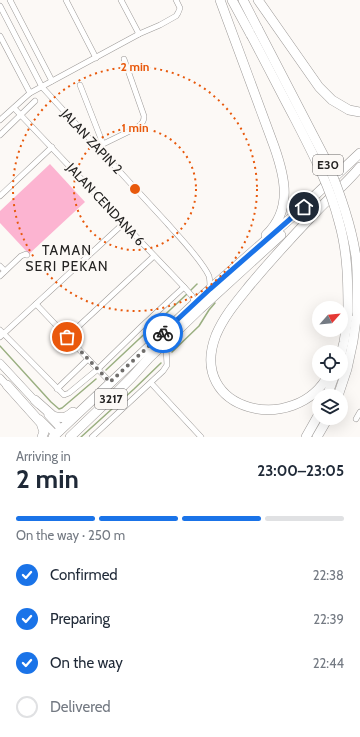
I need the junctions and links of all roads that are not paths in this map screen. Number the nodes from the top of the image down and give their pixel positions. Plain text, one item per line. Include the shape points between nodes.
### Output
1 (10, 0) edge
2 (66, 0) edge
3 (121, 0) edge
4 (176, 0) edge
5 (220, 0) edge
6 (232, 0) edge
7 (243, 0) edge
8 (258, 0) edge
9 (0, 6) edge
10 (139, 34) junction
11 (0, 36) edge
12 (96, 58) junction
13 (124, 59) dead end
14 (52, 81) junction
15 (80, 84) dead end
16 (42, 87) junction
17 (30, 93) junction
18 (35, 101) dead end
19 (14, 108) junction
20 (360, 112) edge
21 (21, 114) junction
22 (0, 120) edge
23 (0, 134) edge
24 (103, 144) junction
25 (52, 146) junction
26 (97, 147) junction
27 (360, 153) edge
28 (359, 168) edge
29 (0, 196) edge
30 (124, 224) junction
31 (27, 255) dead end
32 (154, 256) junction
33 (0, 266) edge
34 (232, 270) junction
35 (5, 271) junction
36 (0, 276) edge
37 (210, 289) junction
38 (187, 290) junction
39 (348, 301) edge
40 (36, 304) junction
41 (197, 306) junction
42 (1, 334) edge
43 (67, 337) junction
44 (152, 355) junction
45 (88, 359) junction
46 (167, 359) junction
47 (0, 363) edge
48 (98, 369) junction
49 (0, 378) edge
50 (326, 381) edge
51 (151, 383) junction
52 (7, 385) junction
53 (108, 385) junction
54 (58, 389) junction
55 (340, 389) edge
56 (35, 400) junction
57 (360, 412) edge
58 (290, 415) dead end
59 (252, 416) dead end
60 (356, 419) dead end
61 (313, 425) edge
62 (324, 425) edge
63 (60, 435) edge
64 (42, 437) edge
65 (92, 437) edge
66 (201, 437) edge
67 (306, 437) edge
68 (317, 437) edge

1 - 14 street
2 - 12 street
3 - 10 street
4 - 10 street via 180,8 176,16
5 - 34 highway via 280,162 284,192 282,206 272,229
6 - 39 highway, E30, bridge via 307,142 335,207 347,262
7 - 55 highway, E30, bridge via 327,162 344,204 352,235 358,285 357,312 347,369
8 - 20 highway via 320,87 332,100 349,110
9 - 16 street, JALAN ZAPIN 2
10 - 12 street
11 - 17 street
12 - 14 street
13 - 24 street via 144,120 138,127
14 - 16 street
15 - 24 street
16 - 17 street
16 - 26 street, JALAN ZAPIN 2
17 - 19 street
18 - 21 street
19 - 21 street, JALAN CENDANA 6
19 - 22 street
21 - 23 street
21 - 25 street, JALAN CENDANA 6
24 - 26 street
25 - 29 street
25 - 30 street, JALAN CENDANA 6
26 - 37 street, JALAN ZAPIN 2 via 202,264 210,278
27 - 34 highway, 3217 via 292,218
28 - 41 highway, 3217
28 - 59 highway via 265,267 231,308 216,334 211,368 218,387 222,395 237,409
30 - 32 street, JALAN CENDANA 6
30 - 40 street
31 - 35 street via 21,256
32 - 38 street, JALAN CENDANA 6
32 - 43 street
33 - 35 street
34 - 37 highway, 3217
35 - 36 street
37 - 41 highway, 3217
38 - 41 street, JALAN CENDANA 6
38 - 48 street via 142,326
40 - 42 street
40 - 43 street
41 - 44 highway, 3217
41 - 46 street via 168,344
41 - 53 highway, 3217
42 - 54 street
43 - 45 street
44 - 46 street via 162,352
44 - 63 highway via 68,431
45 - 48 street
45 - 54 street
46 - 51 street via 167,365
47 - 56 main road
48 - 53 street
48 - 54 street via 69,393 64,395
49 - 52 main road
50 - 58 highway via 314,399
51 - 65 street
51 - 66 street
52 - 63 main road
52 - 64 highway via 41,423 44,432
53 - 56 highway via 67,417 53,416
53 - 63 highway, 3217
56 - 63 main road
57 - 60 street
61 - 67 highway
62 - 68 highway

